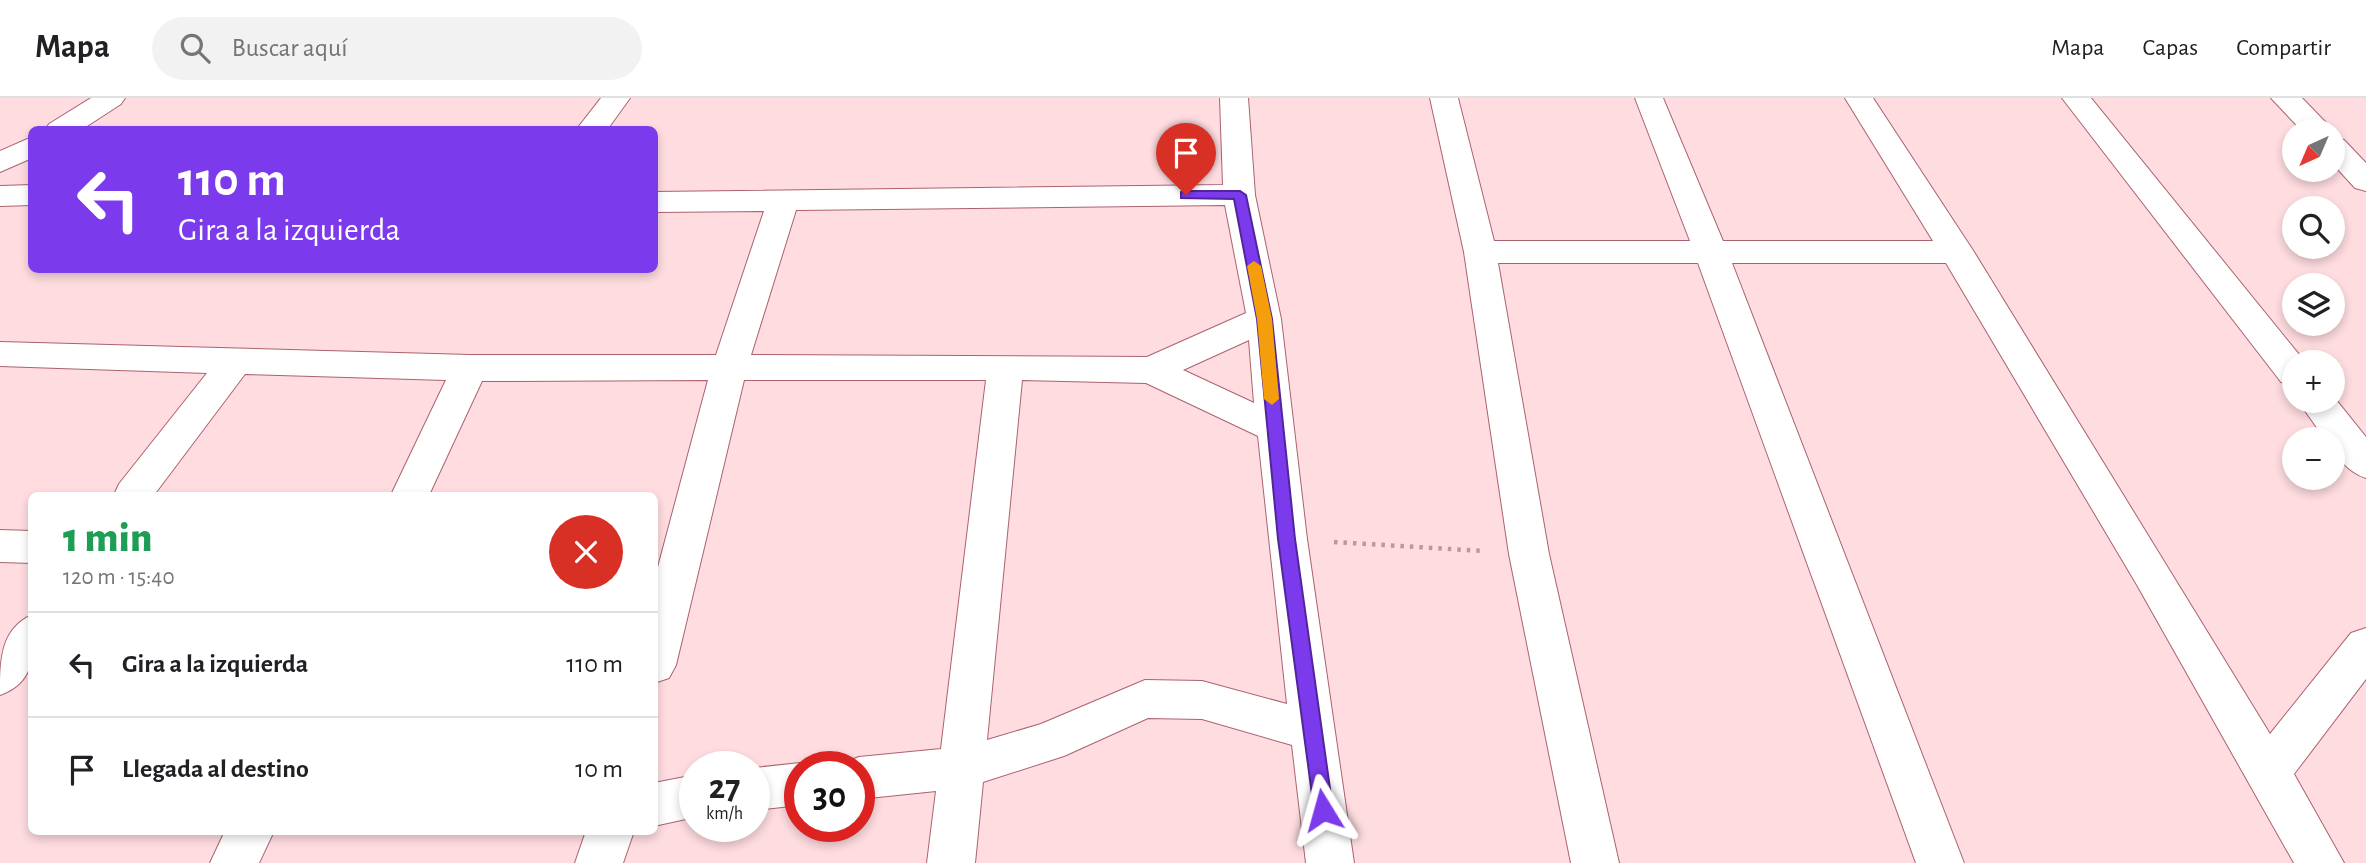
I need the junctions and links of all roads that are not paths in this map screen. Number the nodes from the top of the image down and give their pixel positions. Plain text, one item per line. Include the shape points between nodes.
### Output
1 (111, 98) edge
2 (616, 98) edge
3 (1234, 98) edge
4 (1444, 98) edge
5 (1649, 98) edge
6 (1859, 98) edge
7 (2076, 98) edge
8 (2286, 98) edge
9 (2307, 119) edge
10 (66, 126) edge
11 (594, 126) edge
12 (28, 148) edge
13 (2345, 159) edge
14 (0, 163) edge
15 (2366, 181) edge
16 (0, 195) edge
17 (28, 195) edge
18 (1240, 195) junction
19 (783, 200) junction
20 (658, 202) edge
21 (1711, 252) junction
22 (1958, 252) junction
23 (1480, 253) junction
24 (1264, 319) junction
25 (0, 354) edge
26 (2282, 358) edge
27 (234, 363) junction
28 (1005, 367) junction
29 (470, 368) junction
30 (729, 369) junction
31 (1151, 370) junction
32 (2326, 413) edge
33 (1275, 428) junction
34 (2366, 464) edge
35 (135, 492) edge
36 (411, 492) edge
37 (0, 546) edge
38 (28, 547) edge
39 (28, 638) edge
40 (2366, 646) edge
41 (658, 648) edge
42 (0, 676) edge
43 (1312, 731) junction
44 (962, 768) junction
45 (2268, 772) junction
46 (875, 776) edge
47 (679, 800) edge
48 (658, 805) edge
49 (248, 835) edge
50 (609, 835) edge
51 (234, 863) edge
52 (599, 863) edge
53 (951, 863) edge
54 (1330, 863) edge
55 (1595, 863) edge
56 (1940, 863) edge
57 (2320, 863) edge

1 - 10 street
2 - 11 street
3 - 18 street
4 - 23 street
5 - 21 street
6 - 22 street
7 - 26 street
8 - 9 street
12 - 14 street
13 - 15 street
16 - 17 street
18 - 19 street
18 - 24 street
19 - 20 street
19 - 30 street
21 - 22 street
21 - 23 street
21 - 56 street
22 - 45 street
23 - 55 street via 1529,554
24 - 31 street
24 - 33 street
25 - 27 street
27 - 29 street
27 - 35 street
28 - 30 street
28 - 31 street
28 - 44 street
29 - 30 street
29 - 36 street
30 - 41 street
31 - 33 street
32 - 34 street
33 - 43 street
37 - 38 street
39 - 42 street
40 - 45 street
43 - 44 street via 1202,700 1145,699 1048,742
43 - 54 street
44 - 46 street
44 - 53 street
45 - 57 street
47 - 48 street
49 - 51 street
50 - 52 street

